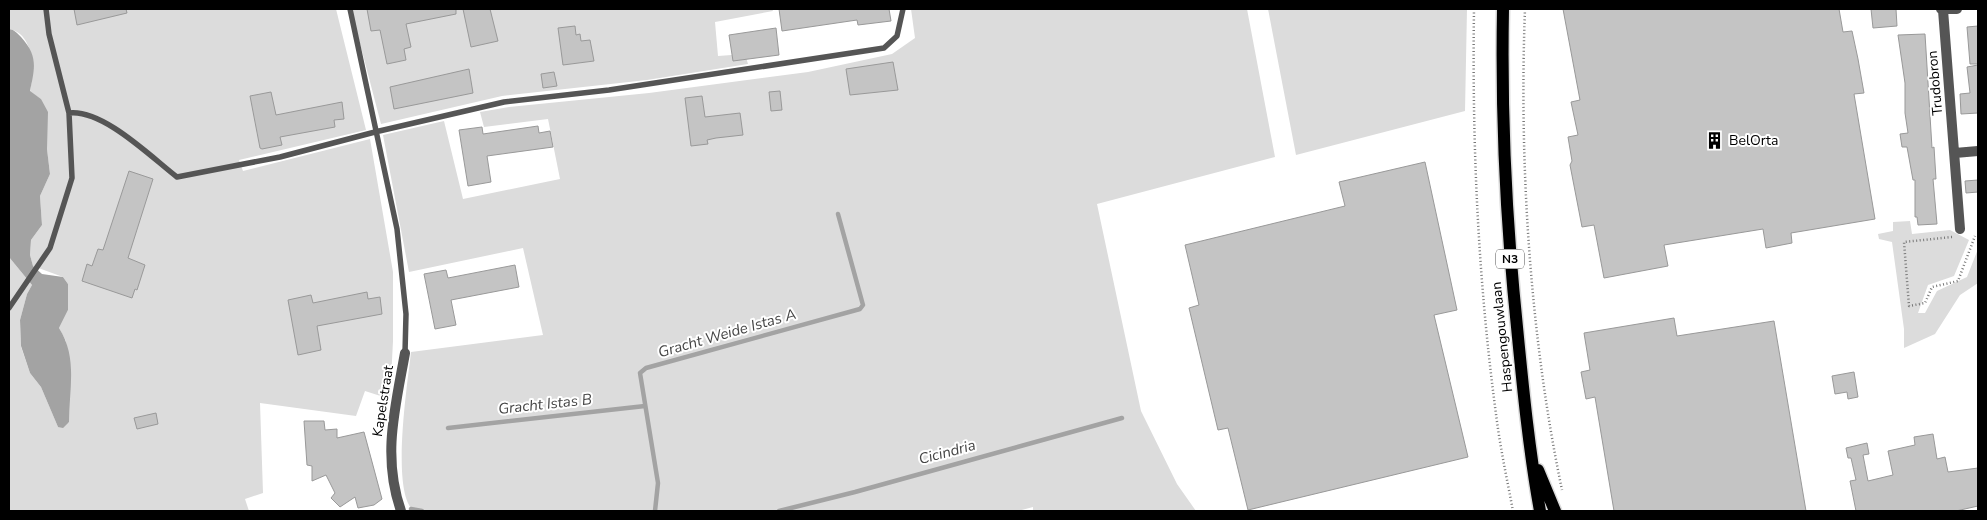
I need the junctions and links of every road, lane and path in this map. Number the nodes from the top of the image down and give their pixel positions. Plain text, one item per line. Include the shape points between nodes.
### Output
1 (46, 9) edge
2 (350, 9) edge
3 (903, 9) edge
4 (1474, 9) edge
5 (1503, 9) edge
6 (1525, 9) edge
7 (1957, 9) edge
8 (1942, 10) edge
9 (69, 113) junction
10 (375, 132) junction
11 (1978, 151) edge
12 (1955, 153) junction
13 (1960, 233) joint
14 (1975, 236) dead end
15 (9, 308) edge
16 (405, 353) joint
17 (1528, 444) junction
18 (1562, 492) dead end
19 (401, 511) edge
20 (1513, 511) edge
21 (1531, 511) edge
22 (1540, 511) edge
23 (1555, 511) edge

1 - 9 lane
2 - 10 lane
3 - 10 lane via 897,36 884,48 609,90 504,102
4 - 20 path via 1474,121 1480,254 1496,416
5 - 17 main road, Haspengouwlaan / N3 via 1505,194
6 - 18 path via 1523,125 1527,216 1538,340
7 - 8 street
8 - 12 street, Trudobron
9 - 10 lane via 80,112 121,132 177,177 280,157
9 - 15 lane via 72,178 50,248
10 - 16 lane via 397,229 406,314
11 - 12 street
12 - 13 street, Trudobron
13 - 14 path via 1904,242 1909,306 1925,303 1932,287 1958,281
16 - 19 street, Kapelstraat via 390,442 392,475
17 - 21 main road via 1526,483
17 - 22 main road, Haspengouwlaan / N3
17 - 23 main road

